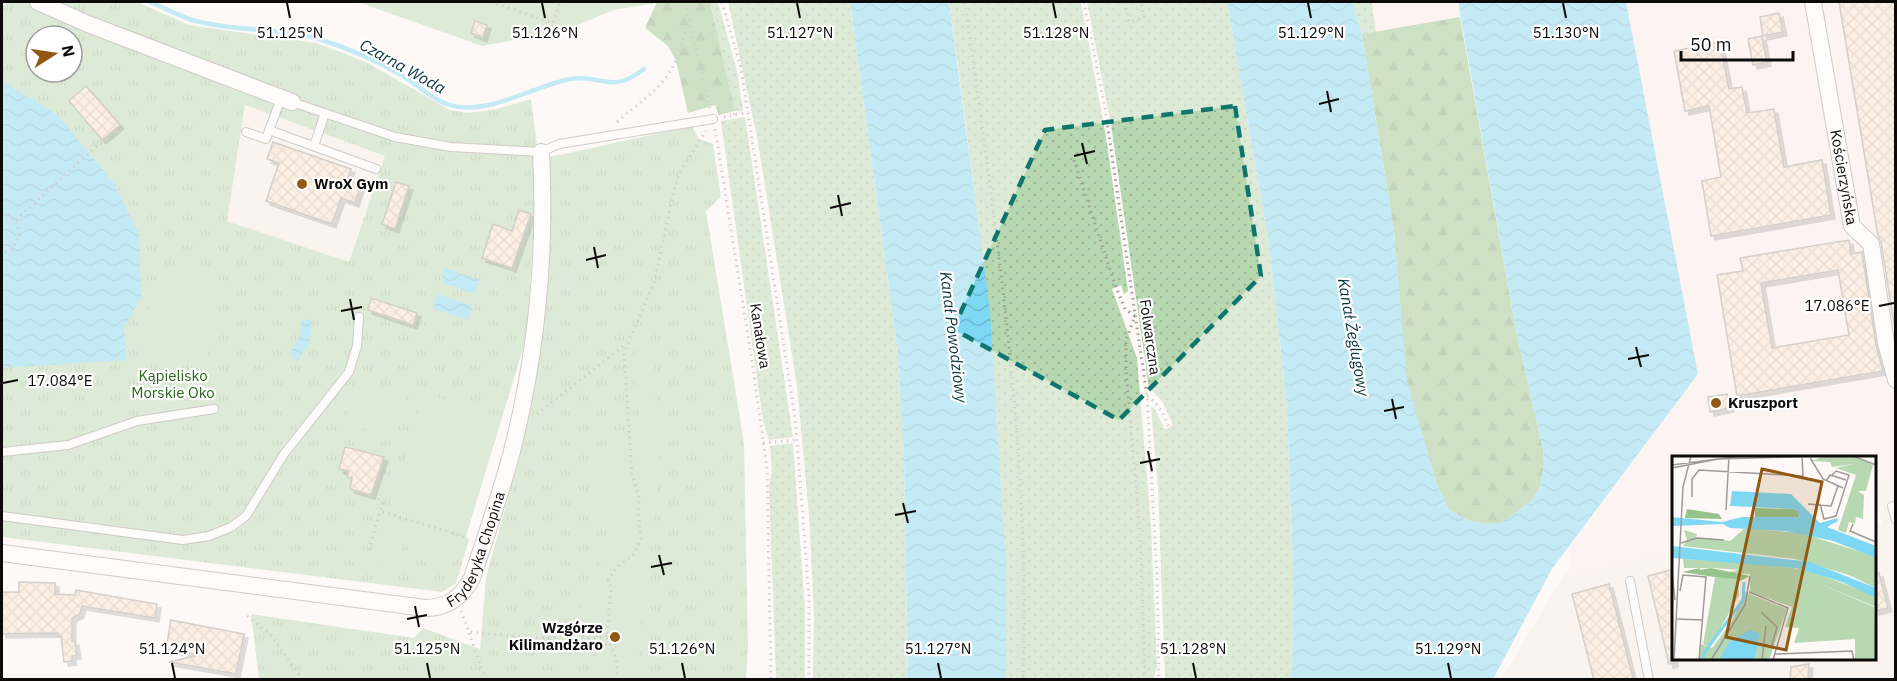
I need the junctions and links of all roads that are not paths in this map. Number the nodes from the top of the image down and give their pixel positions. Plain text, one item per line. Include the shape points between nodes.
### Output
1 (38, 2) edge
2 (1813, 2) edge
3 (286, 100) junction
4 (325, 113) junction
5 (713, 119) road end
6 (269, 130) junction
7 (246, 132) dead end
8 (314, 146) junction
9 (541, 152) junction
10 (376, 169) dead end
11 (358, 318) dead end
12 (1896, 380) edge
13 (214, 409) dead end
14 (2, 452) edge
15 (1892, 506) dead end
16 (2, 516) edge
17 (1896, 520) edge
18 (2, 553) edge
19 (1630, 580) dead end
20 (1649, 680) edge

1 - 3 street
2 - 12 street, Kościerzyńska via 1852,226 1871,244 1886,343
3 - 4 lane
3 - 6 lane
4 - 8 lane
4 - 9 lane via 395,137 461,148
5 - 9 lane via 559,144
6 - 7 lane via 266,139
6 - 8 lane
8 - 10 lane
9 - 18 street, Fryderyka Chopina via 540,285 531,358 519,421 472,578 457,599 425,608
11 - 16 lane via 357,346 349,372 284,454 246,516 231,527 209,537 183,540
13 - 14 lane via 137,421 68,445
15 - 17 lane
19 - 20 lane

